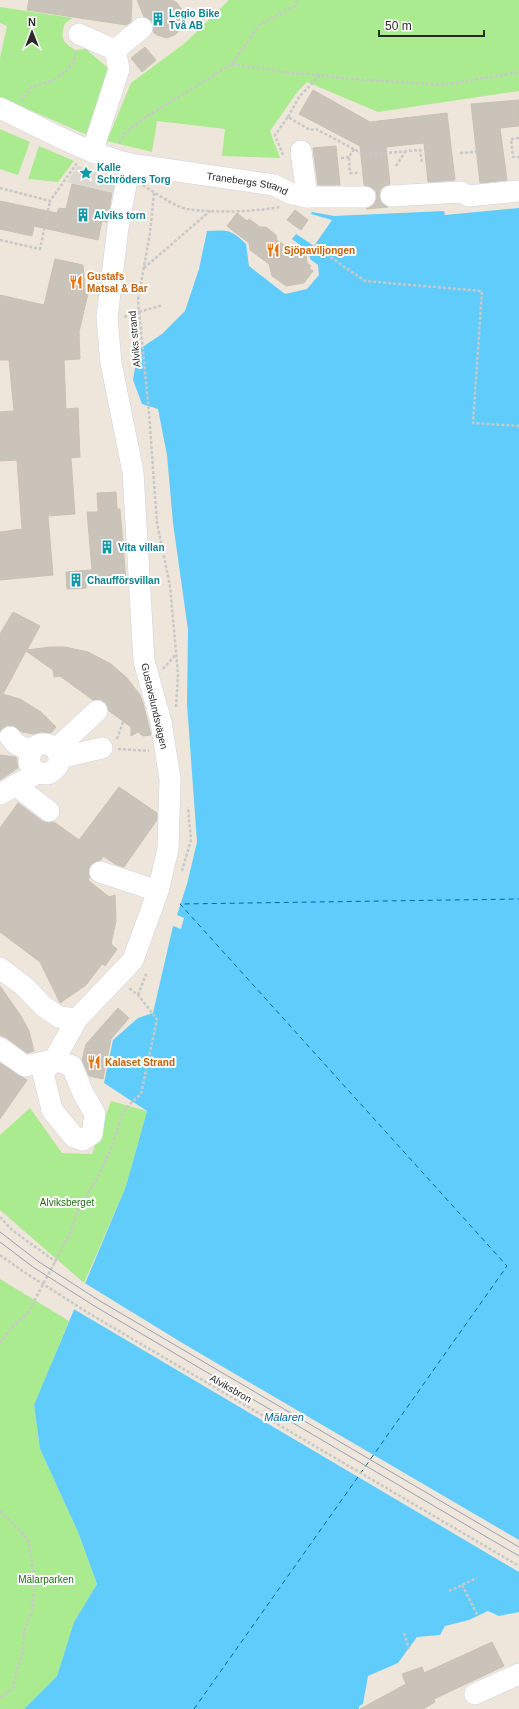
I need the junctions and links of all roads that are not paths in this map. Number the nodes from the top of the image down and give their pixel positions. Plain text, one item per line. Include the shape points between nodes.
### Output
1 (142, 28) dead end
2 (79, 34) road end
3 (115, 50) junction
4 (9, 107) edge
5 (292, 154) road end
6 (85, 157) junction
7 (124, 166) junction
8 (519, 191) edge
9 (299, 195) junction
10 (391, 196) dead end
11 (365, 197) dead end
12 (97, 711) dead end
13 (10, 737) dead end
14 (109, 749) road end
15 (31, 751) junction
16 (58, 753) junction
17 (37, 773) junction
18 (7, 790) edge
19 (49, 811) dead end
20 (100, 872) dead end
21 (158, 891) junction
22 (0, 968) edge
23 (77, 1019) junction
24 (0, 1048) edge
25 (519, 1674) edge
26 (475, 1694) dead end

1 - 3 street
2 - 3 street
3 - 6 street via 119,69
4 - 6 street
5 - 9 street
6 - 7 street
7 - 9 street, Tranebergs Strand via 274,185
7 - 21 street, Gustavslundsvägen via 108,317 111,363 132,472 144,661 161,722 170,779 168,849
8 - 10 street via 468,196 461,192
9 - 11 street, Tranebergs Strand
12 - 16 street
13 - 15 street via 16,744
14 - 16 street
15 - 16 street via 38,745 48,744
15 - 17 street via 29,763
16 - 17 street via 57,767 48,774
17 - 18 street
18 - 19 street
20 - 21 street
21 - 23 street, Gustavslundsvägen via 133,960
22 - 23 street via 59,1017
23 - 24 street, Gustavslundsvägen via 54,1060 25,1066
25 - 26 street

